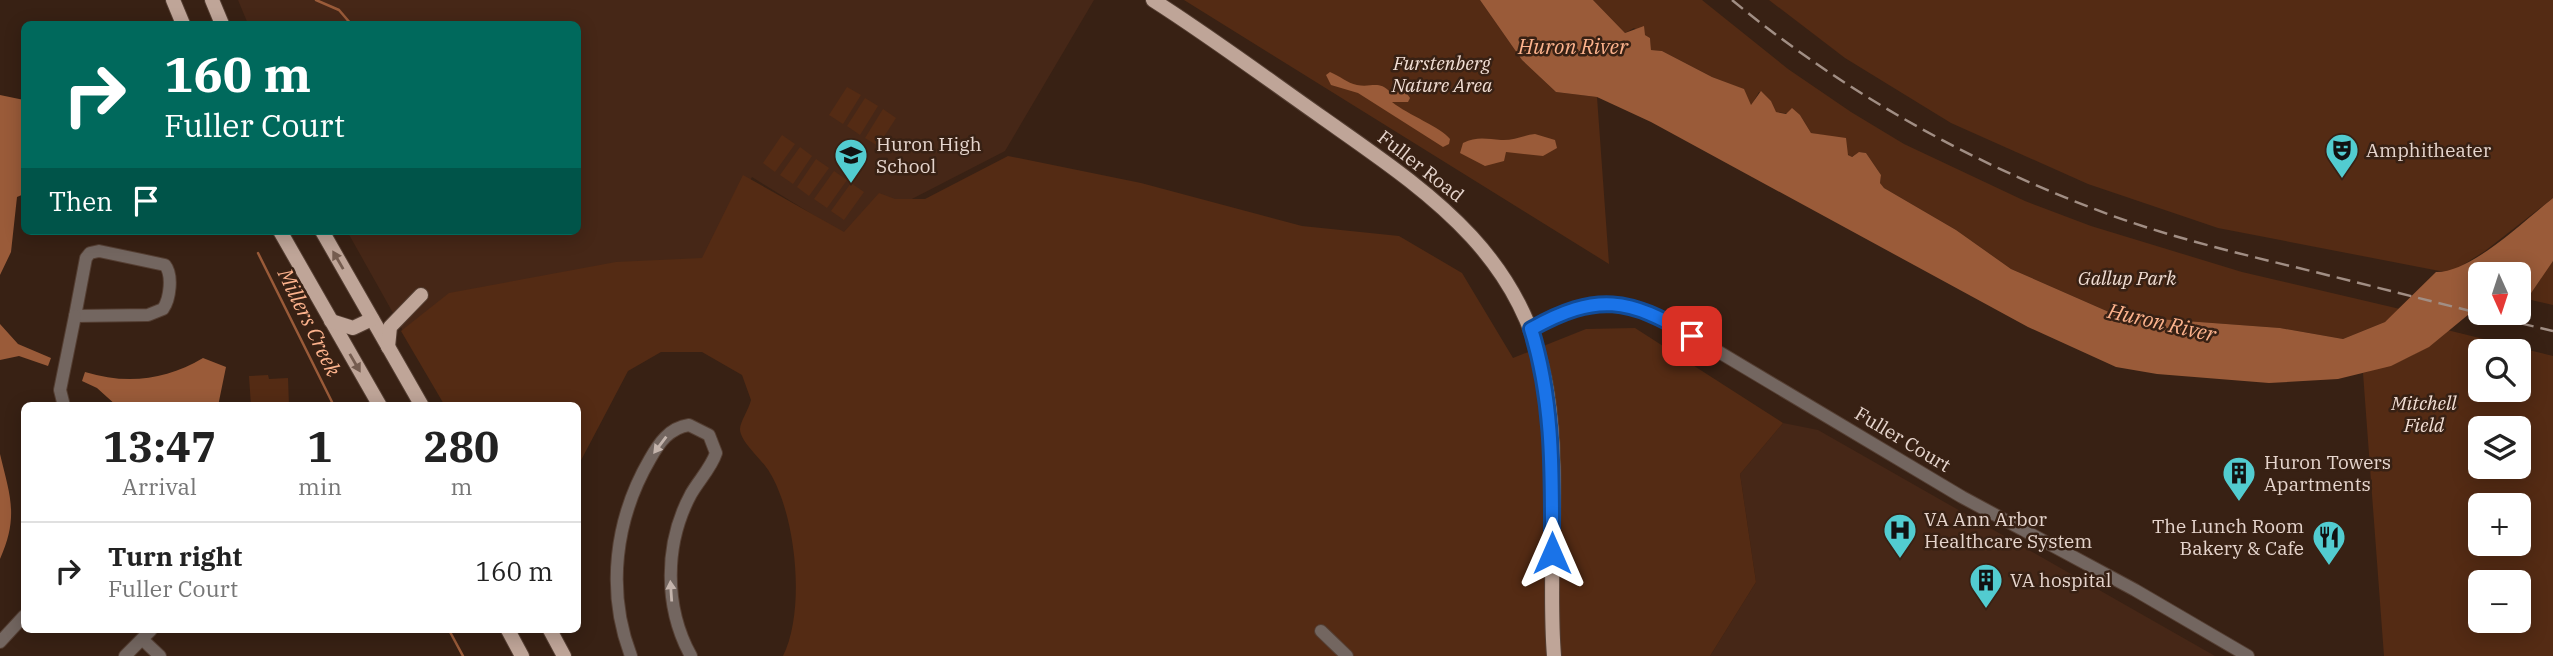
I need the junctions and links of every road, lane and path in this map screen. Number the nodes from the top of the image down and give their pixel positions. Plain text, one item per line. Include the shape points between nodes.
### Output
1 (173, 0) edge
2 (212, 0) edge
3 (1153, 0) edge
4 (182, 21) edge
5 (221, 21) edge
6 (282, 235) edge
7 (324, 235) edge
8 (421, 295) dead end
9 (75, 316) junction
10 (372, 319) junction
11 (331, 320) junction
12 (1531, 329) junction
13 (388, 348) junction
14 (63, 402) edge
15 (378, 402) edge
16 (420, 402) edge
17 (21, 619) edge
18 (1321, 631) dead end
19 (510, 633) edge
20 (552, 633) edge
21 (147, 635) edge
22 (0, 642) edge
23 (125, 656) edge
24 (160, 656) edge
25 (522, 656) edge
26 (565, 656) edge
27 (631, 656) edge
28 (691, 656) edge
29 (1347, 656) edge
30 (1554, 656) edge
31 (2248, 656) edge

1 - 4 main road
2 - 5 main road
3 - 12 main road, Fuller Road via 1256,69 1460,220 1487,255
6 - 11 main road
10 -> 7 main road
8 - 13 main road via 390,327
9 - 9 street via 148,315 163,309 169,270 165,265 90,253
9 - 14 street via 60,390
10 - 11 main road via 347,328
10 - 13 main road
11 -> 15 main road
12 - 30 main road, Fuller Road via 1547,392 1552,438
12 - 31 street, Fuller Court via 1586,304 1641,309
13 - 16 main road
17 - 22 street
18 - 29 street
19 - 25 main road
20 - 26 main road
21 - 23 street
21 - 24 street
28 -> 27 street via 672,604 671,564 681,517 716,453 709,435 689,425 671,431 652,456 623,524 616,573 622,629

